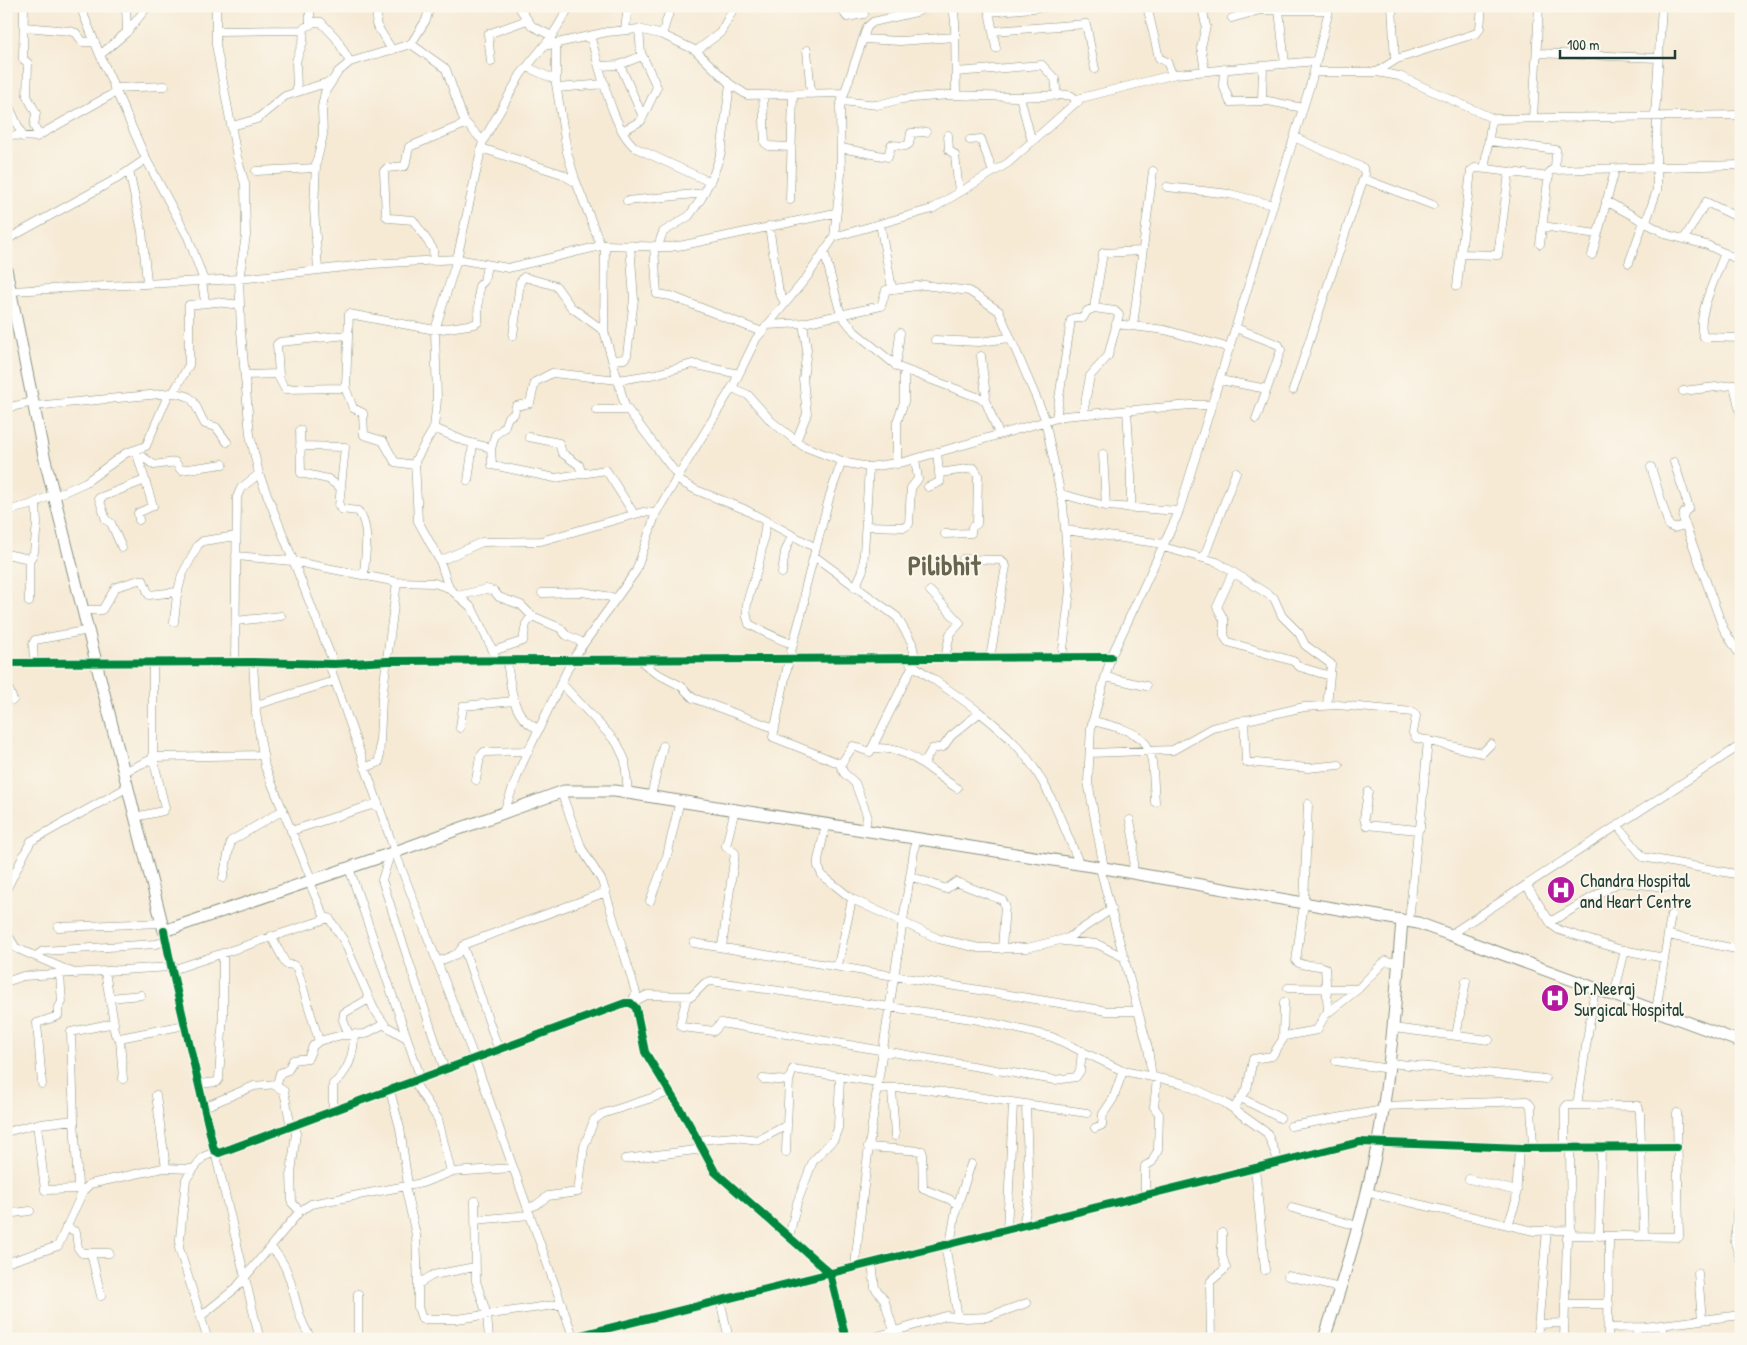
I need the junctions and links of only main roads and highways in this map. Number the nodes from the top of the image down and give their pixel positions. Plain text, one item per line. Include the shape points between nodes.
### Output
1 (6, 269) edge
2 (1405, 921) junction
3 (1741, 1042) edge
4 (1324, 1339) edge

1 - 2 main road via 54,495 164,931 562,792 615,791 1080,864
2 - 3 main road via 1451,934
2 - 4 main road via 1378,1143 1358,1226

